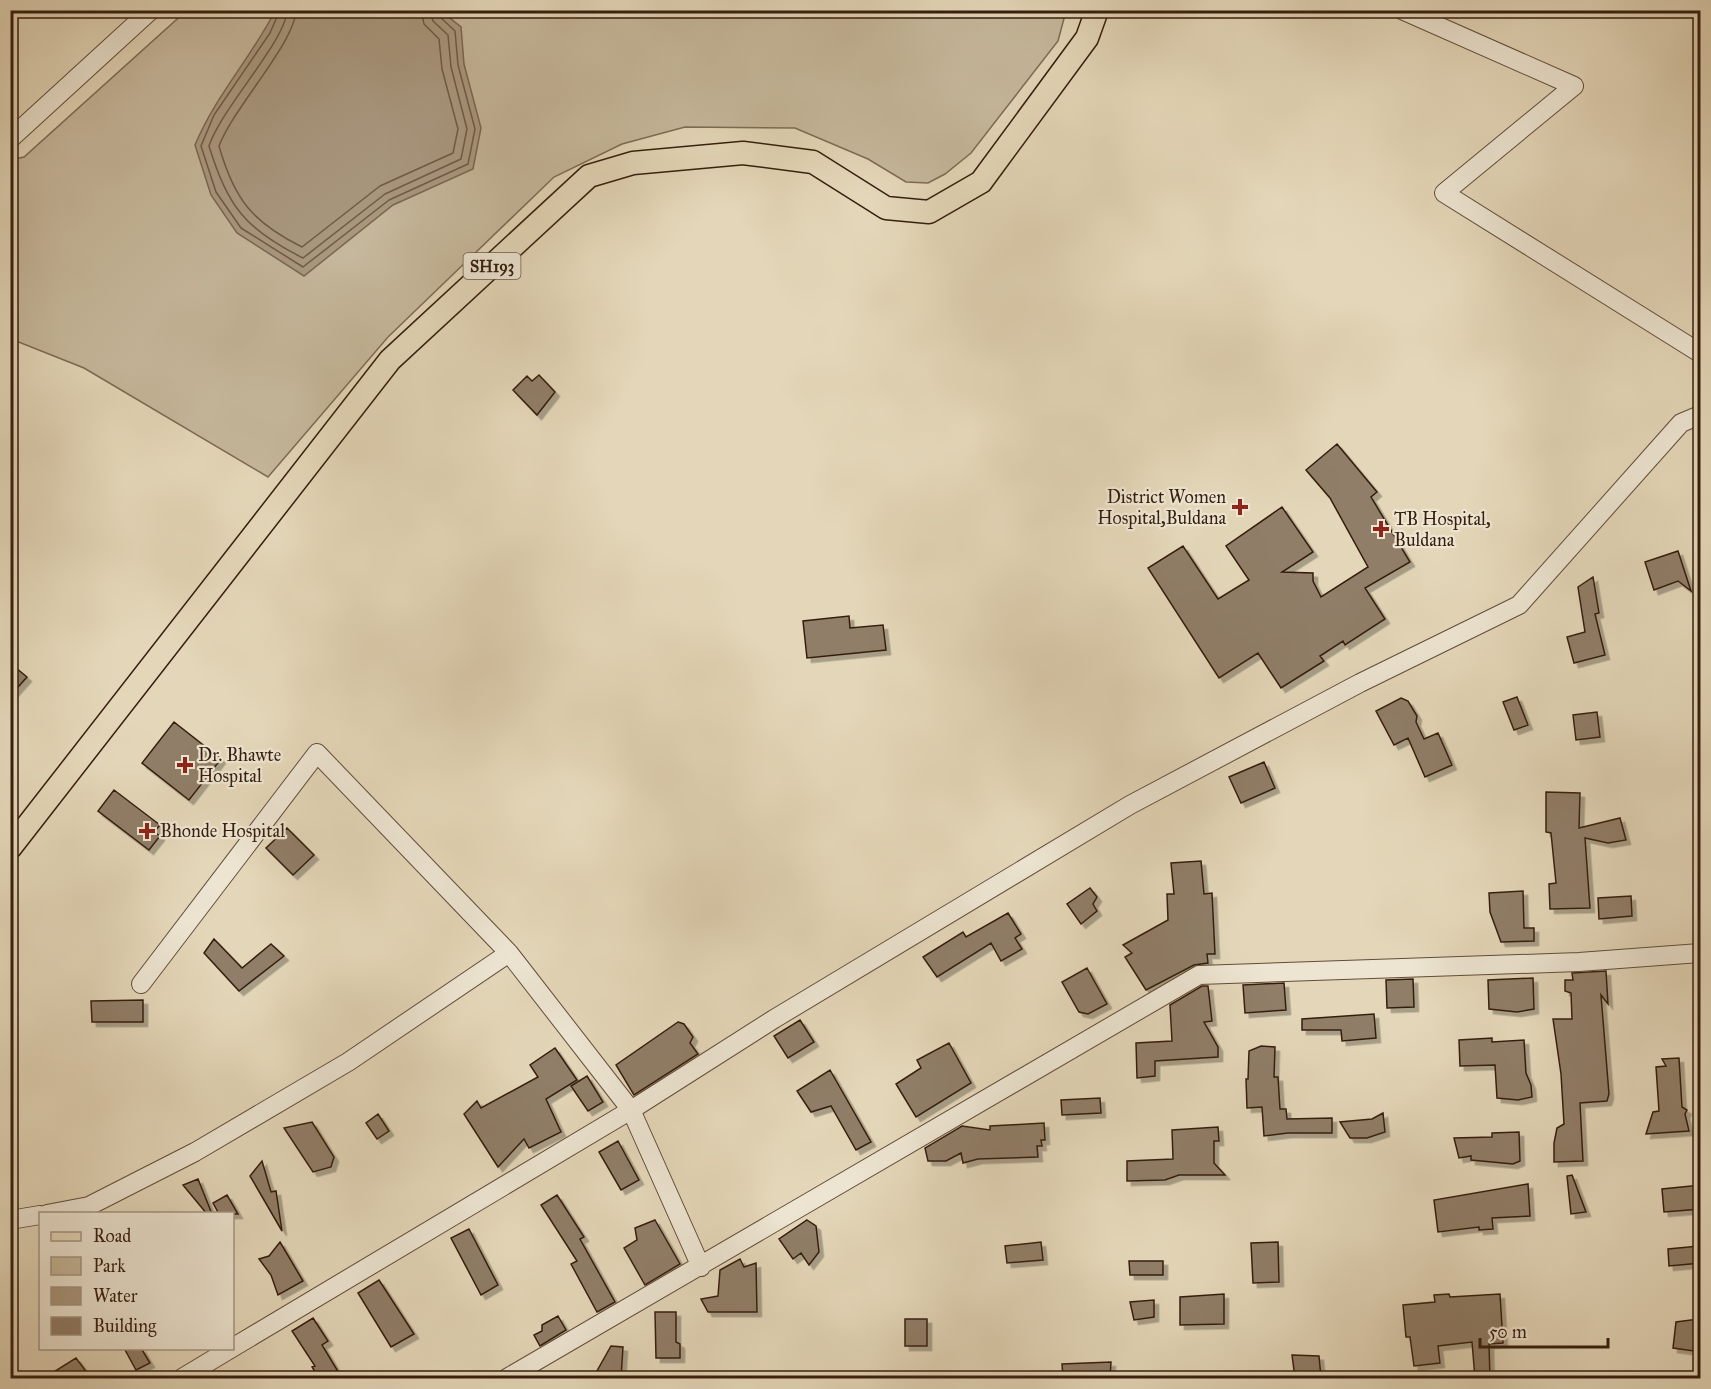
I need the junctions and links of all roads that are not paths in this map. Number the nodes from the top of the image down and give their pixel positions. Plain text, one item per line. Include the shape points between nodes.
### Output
1 (151, 10) edge
2 (1097, 10) edge
3 (1402, 10) edge
4 (10, 139) edge
5 (1701, 353) edge
6 (1701, 415) edge
7 (10, 848) edge
8 (1701, 952) edge
9 (509, 953) junction
10 (141, 984) dead end
11 (631, 1110) junction
12 (58, 1212) edge
13 (39, 1215) edge
14 (10, 1220) edge
15 (701, 1267) junction
16 (234, 1347) edge
17 (229, 1350) edge
18 (182, 1378) edge
19 (507, 1378) edge

1 - 4 street
2 - 7 main road, SH193 via 1087,38 981,182 929,212 886,208 813,162 743,153 633,163 589,176 390,360
3 - 5 street via 1574,86 1444,193
6 - 11 street via 1682,423 1519,605 1360,683 1130,805 774,1019
8 - 15 street via 1579,962 1199,975
9 - 10 street via 317,753
9 - 11 street
9 - 12 street via 348,1062 195,1152 89,1206
11 - 15 street
11 - 16 street
13 - 14 street
15 - 19 street
17 - 18 street

